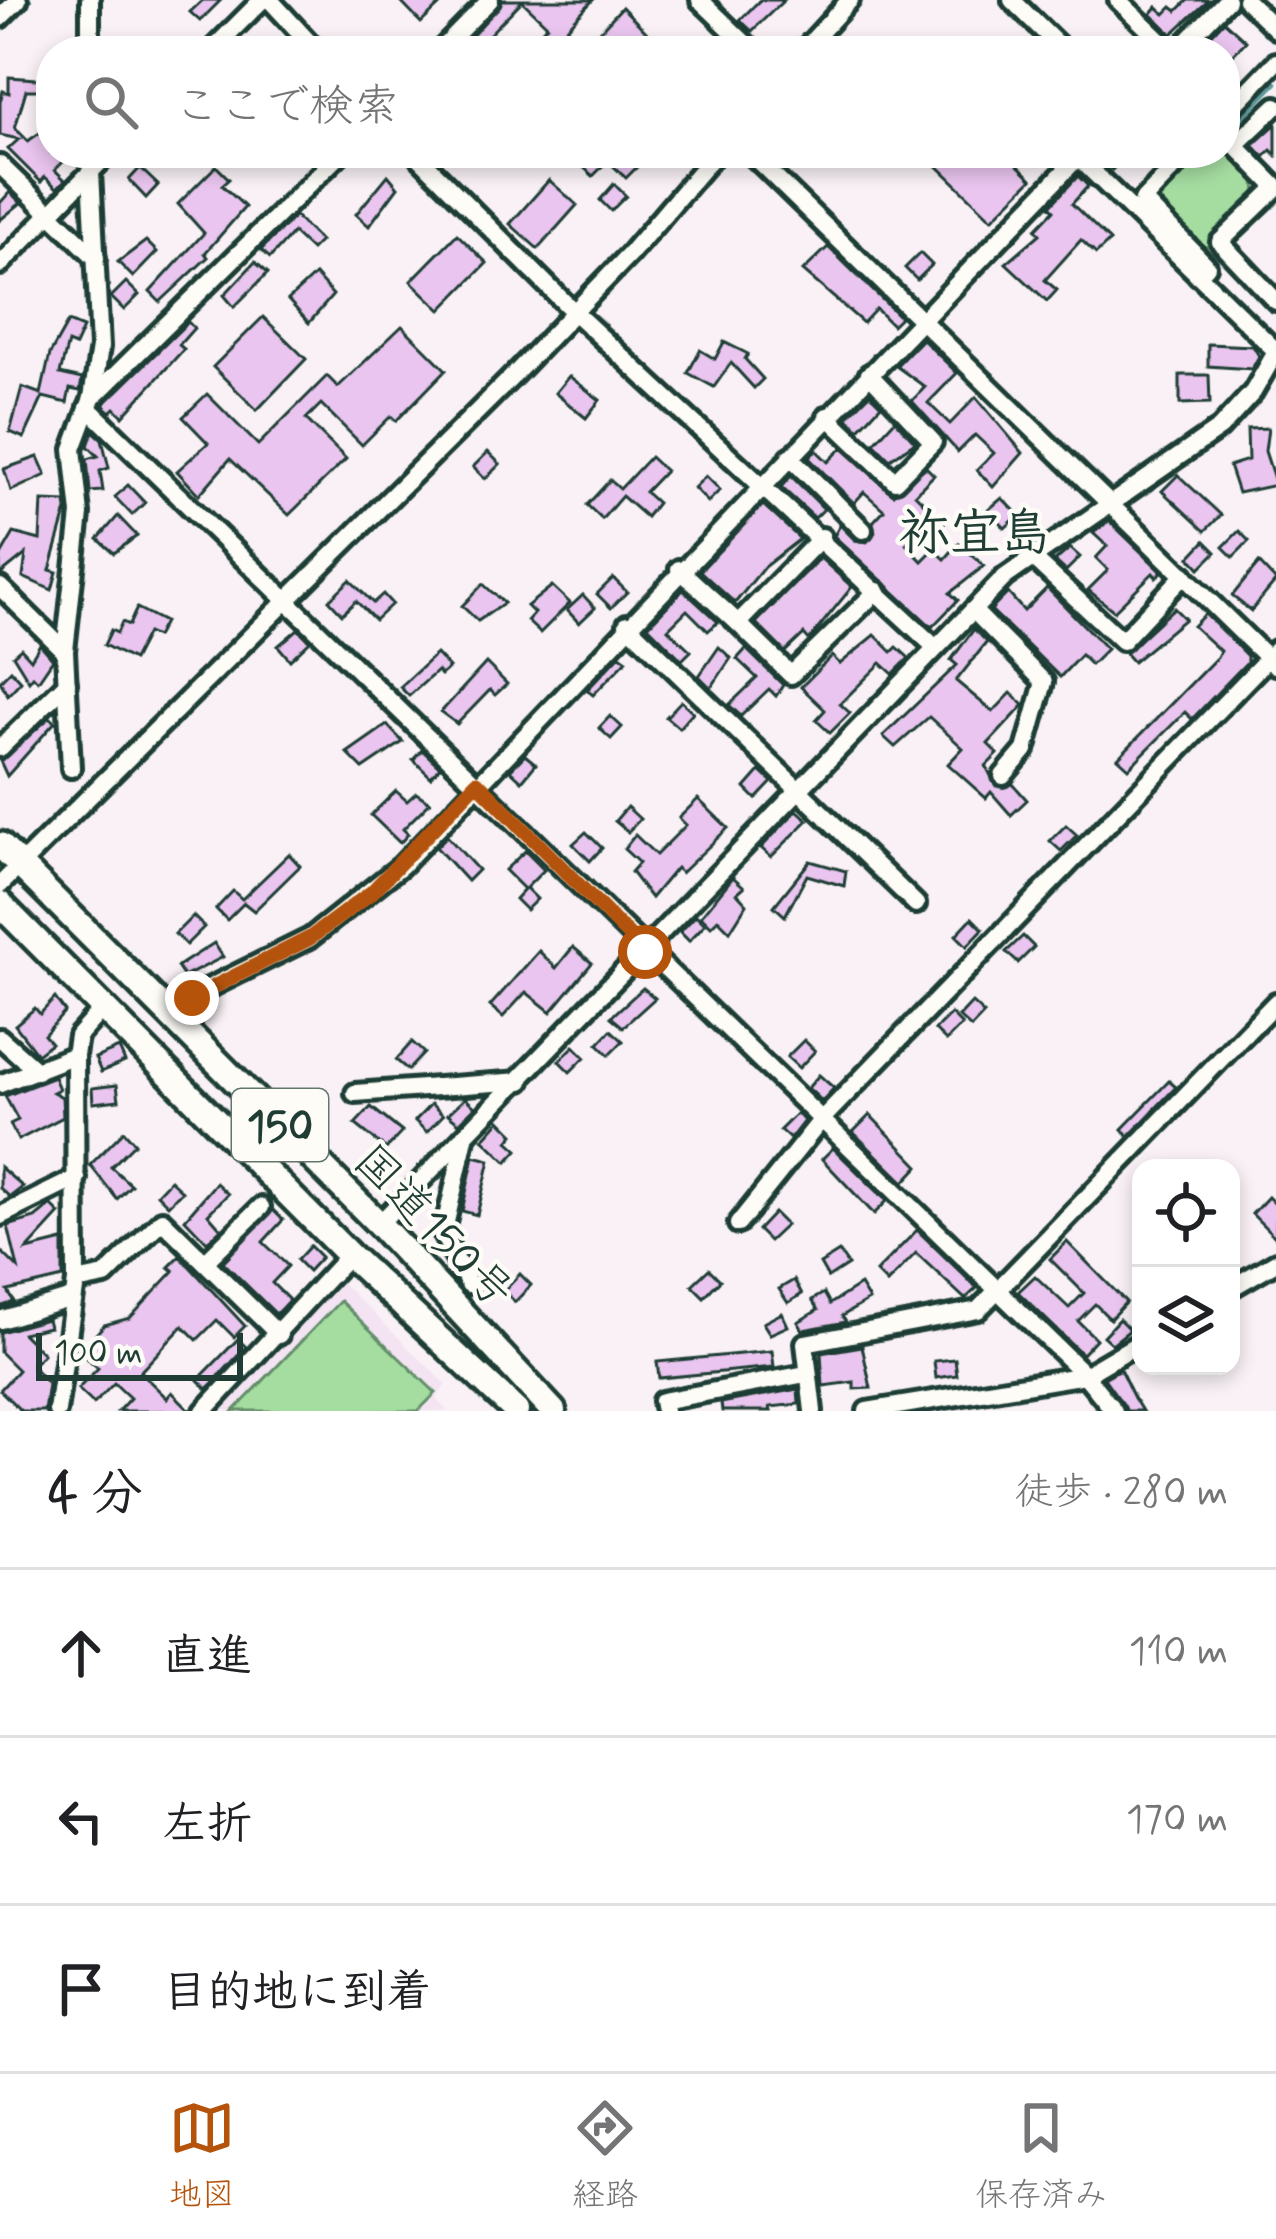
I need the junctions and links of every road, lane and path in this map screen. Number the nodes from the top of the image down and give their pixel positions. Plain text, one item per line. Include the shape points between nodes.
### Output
1 (17, 0) edge
2 (90, 0) edge
3 (266, 0) edge
4 (490, 0) edge
5 (700, 0) edge
6 (850, 0) edge
7 (1012, 0) edge
8 (1118, 0) edge
9 (1226, 0) edge
10 (1246, 0) edge
11 (0, 18) edge
12 (1276, 29) edge
13 (90, 36) edge
14 (227, 36) edge
15 (302, 36) edge
16 (455, 36) edge
17 (737, 36) edge
18 (817, 36) edge
19 (1049, 36) edge
20 (1158, 36) edge
21 (1189, 36) edge
22 (1276, 62) edge
23 (1240, 99) edge
24 (1276, 106) edge
25 (1240, 140) edge
26 (1240, 150) edge
27 (0, 165) edge
28 (85, 168) edge
29 (90, 168) edge
30 (326, 168) edge
31 (430, 168) edge
32 (703, 168) edge
33 (765, 168) edge
34 (1067, 168) edge
35 (1093, 168) edge
36 (1174, 168) edge
37 (1276, 188) edge
38 (50, 214) junction
39 (95, 258) junction
40 (0, 265) edge
41 (1198, 275) junction
42 (1276, 301) edge
43 (574, 312) junction
44 (920, 320) junction
45 (1276, 351) edge
46 (868, 374) junction
47 (90, 403) junction
48 (826, 416) junction
49 (790, 457) junction
50 (761, 484) junction
51 (1111, 502) junction
52 (863, 530) dead end
53 (822, 538) junction
54 (1032, 556) junction
55 (679, 569) junction
56 (1184, 575) junction
57 (0, 586) edge
58 (877, 591) junction
59 (286, 601) junction
60 (973, 610) junction
61 (738, 623) junction
62 (627, 624) junction
63 (936, 648) junction
64 (65, 651) junction
65 (1273, 658) edge
66 (67, 683) junction
67 (0, 748) edge
68 (70, 768) dead end
69 (1003, 776) dead end
70 (477, 782) junction
71 (798, 790) junction
72 (0, 845) edge
73 (20, 866) junction
74 (0, 885) edge
75 (0, 904) edge
76 (916, 904) dead end
77 (645, 952) junction
78 (1276, 1002) edge
79 (102, 1009) junction
80 (166, 1010) junction
81 (0, 1038) edge
82 (75, 1054) junction
83 (37, 1071) junction
84 (521, 1081) junction
85 (0, 1084) edge
86 (355, 1093) dead end
87 (823, 1119) junction
88 (466, 1137) junction
89 (77, 1178) junction
90 (261, 1207) dead end
91 (0, 1216) edge
92 (379, 1224) junction
93 (738, 1224) dead end
94 (350, 1255) junction
95 (205, 1262) junction
96 (1276, 1262) edge
97 (1240, 1283) edge
98 (470, 1284) dead end
99 (996, 1288) junction
100 (74, 1290) junction
101 (0, 1320) edge
102 (279, 1335) junction
103 (1132, 1347) edge
104 (806, 1375) junction
105 (1085, 1375) junction
106 (57, 1411) edge
107 (204, 1411) edge
108 (516, 1411) edge
109 (553, 1411) edge
110 (664, 1411) edge
111 (813, 1411) edge
112 (867, 1411) edge
113 (1114, 1411) edge

1 - 11 street
2 - 13 street
3 - 14 street
3 - 15 street
4 - 16 street
5 - 17 street
6 - 18 street
7 - 19 street
8 - 20 street
9 - 21 street
10 - 12 street
22 - 23 street
24 - 25 street
26 - 37 street
27 - 38 street
28 - 38 street
29 - 39 street
30 - 47 street
31 - 43 street
32 - 43 street
33 - 44 street
34 - 44 street
35 - 41 street
36 - 41 street via 1143,200 1207,266
37 - 42 street via 1220,242
38 - 39 street
38 - 40 street
39 - 47 street via 100,347
41 - 45 street
43 - 50 street
43 - 59 street
44 - 46 street
44 - 51 street
45 - 51 street via 1220,428
46 - 48 street
46 - 48 street via 933,442 908,469 895,482
47 - 59 street
47 - 64 street via 73,449 79,546
48 - 49 street
49 - 50 street
49 - 52 street
50 - 53 street
50 - 55 street
51 - 54 street
51 - 56 street
53 - 58 street
53 - 61 street
54 - 56 street via 1122,641
54 - 60 street
55 - 61 street
55 - 62 street
56 - 65 street
57 - 64 street
58 - 61 street via 791,675
58 - 63 street
59 - 70 street
59 - 73 street
60 - 63 street
60 - 69 street via 1044,682 1024,750
62 - 70 street
62 - 71 street
63 - 71 street
64 - 66 street
65 - 87 street
66 - 67 street
66 - 68 street
70 - 77 street
70 - 80 street via 400,866 310,938
71 - 76 street
71 - 77 street
72 - 73 highway, 国道150号 / 150
73 - 74 street
73 - 80 highway, 国道150号 / 150
75 - 79 highway, 国道150号 / 150
77 - 84 street
77 - 87 street
78 - 99 street
79 - 82 street via 78,1036
79 - 94 highway, 国道150号 / 150
80 - 92 highway, 国道150号 / 150
81 - 83 street
82 - 83 street
82 - 89 street
83 - 85 street
84 - 86 street
84 - 88 street
87 - 93 street
87 - 99 street
88 - 92 street
88 - 98 street via 443,1235
89 - 91 street
89 - 100 street
90 - 95 street
92 - 109 highway, 国道150号 / 150
94 - 102 street
94 - 108 highway, 国道150号 / 150
95 - 100 street via 162,1220 106,1276
95 - 102 street
96 - 97 street
99 - 104 street via 978,1310 805,1343
99 - 105 street
100 - 101 street
100 - 106 street
102 - 107 street
103 - 105 street
104 - 110 street via 662,1401
104 - 111 street
105 - 112 street
105 - 113 street

